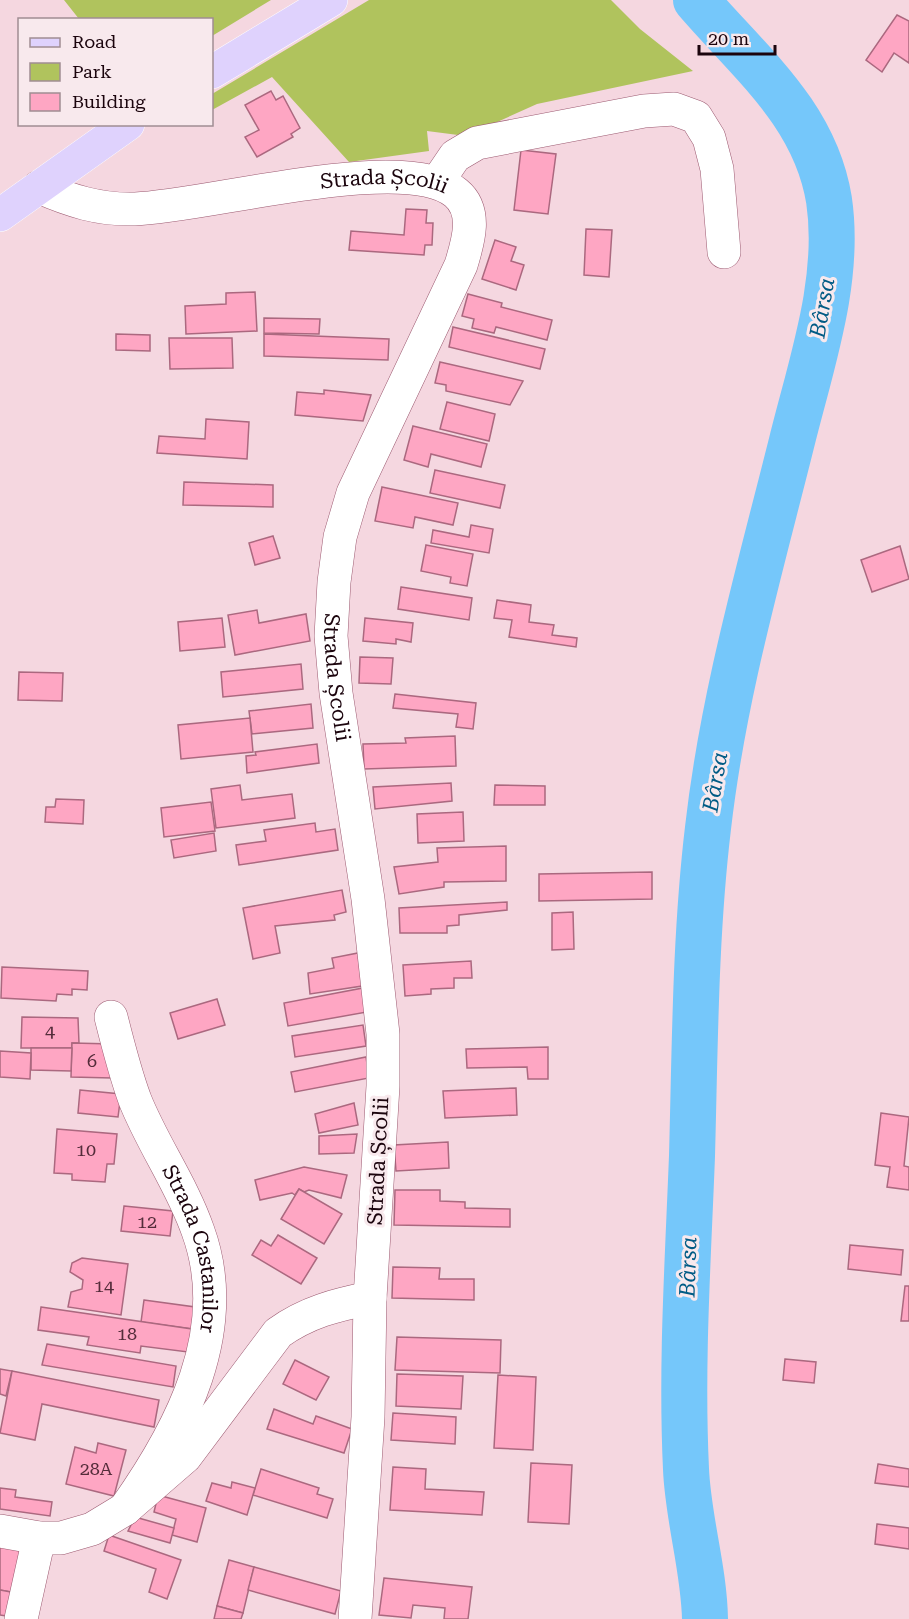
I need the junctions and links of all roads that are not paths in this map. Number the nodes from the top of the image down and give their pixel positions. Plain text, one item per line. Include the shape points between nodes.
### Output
1 (331, 0) edge
2 (213, 71) edge
3 (125, 126) edge
4 (438, 181) junction
5 (39, 186) junction
6 (0, 215) edge
7 (724, 252) dead end
8 (111, 1017) dead end
9 (370, 1298) junction
10 (125, 1509) junction
11 (0, 1531) edge
12 (39, 1538) junction
13 (21, 1619) edge
14 (355, 1619) edge

1 - 2 main road
3 - 5 main road
4 - 5 street, Strada Școlii via 398,175 354,178 136,209 99,208 73,202
4 - 7 street via 455,156 477,143 644,111 674,109 696,117 709,138 717,169
4 - 9 street, Strada Școlii via 458,194 469,214 470,235 461,265 353,493 340,537 334,582 336,693 368,899 383,1034
5 - 6 main road
8 - 10 street, Strada Castanilor via 136,1100 198,1231 207,1266 210,1306 200,1366 185,1406
9 - 10 street, Strada Castanilor via 320,1309 278,1333 184,1457
9 - 14 street, Strada Școlii via 368,1417
10 - 12 street, Strada Castanilor via 76,1535
11 - 12 street, Strada Castanilor
12 - 13 street

